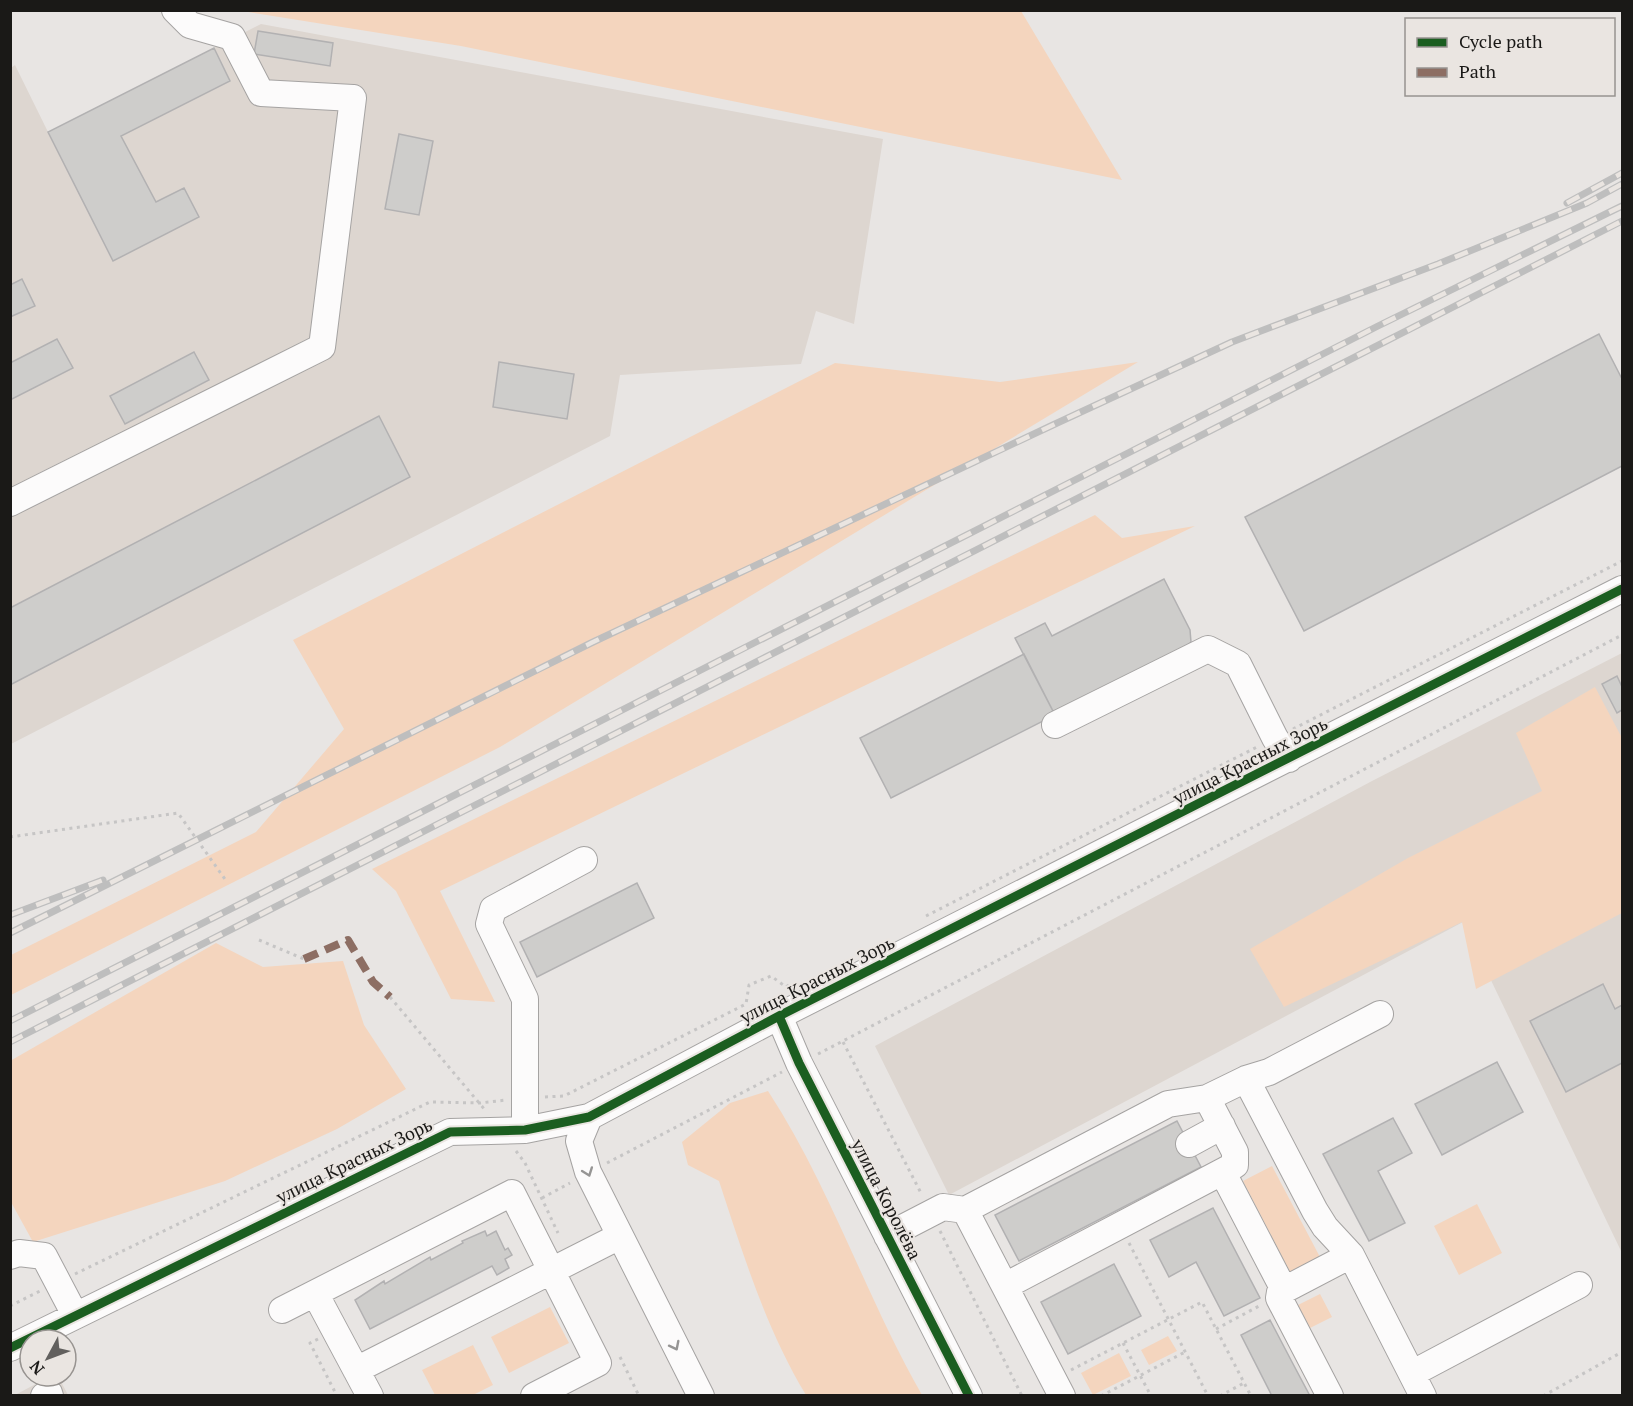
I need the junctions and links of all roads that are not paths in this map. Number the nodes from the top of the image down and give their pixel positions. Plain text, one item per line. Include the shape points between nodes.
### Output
1 (175, 10) edge
2 (10, 503) edge
3 (1623, 589) edge
4 (1055, 725) dead end
5 (1282, 749) junction
6 (584, 860) dead end
7 (1380, 1014) dead end
8 (779, 1016) junction
9 (1246, 1079) junction
10 (1207, 1098) junction
11 (589, 1117) junction
12 (1222, 1126) junction
13 (525, 1130) junction
14 (1189, 1143) dead end
15 (1223, 1173) junction
16 (965, 1210) junction
17 (887, 1236) junction
18 (618, 1237) junction
19 (1351, 1255) junction
20 (10, 1256) edge
21 (551, 1271) junction
22 (1579, 1285) dead end
23 (1005, 1286) junction
24 (316, 1294) junction
25 (1282, 1294) junction
26 (282, 1310) dead end
27 (75, 1315) junction
28 (10, 1348) edge
29 (356, 1370) junction
30 (1418, 1384) edge
31 (1058, 1388) edge
32 (44, 1395) edge
33 (50, 1395) edge
34 (370, 1395) edge
35 (534, 1395) edge
36 (700, 1395) edge
37 (969, 1395) edge
38 (1330, 1395) edge

1 - 2 street via 190,25 232,37 261,93 353,98 322,347
3 - 5 street, улица Красных Зорь
4 - 5 street via 1208,649 1238,664
5 - 8 street, улица Красных Зорь
6 - 13 street via 493,909 489,924 525,999
7 - 9 street via 1269,1072
8 - 11 street, улица Красных Зорь
8 - 17 street, улица Королёва
9 - 10 street
9 - 19 street via 1320,1219
10 - 12 street
10 - 16 street via 1168,1104
11 - 13 street, улица Красных Зорь
11 - 18 street via 579,1141 588,1172
12 - 14 street
12 - 15 street via 1237,1159
13 - 27 street, улица Красных Зорь via 450,1132
15 - 23 street
15 - 25 street
16 - 17 street via 943,1207
16 - 23 street
17 - 37 street, улица Королёва
18 - 21 street
18 -> 36 street
19 - 25 street
19 - 30 street
20 - 27 street via 44,1256
21 - 24 street via 512,1193
21 - 29 street
21 - 35 street via 598,1362
22 - 30 street
23 - 31 street
24 - 26 street
24 - 29 street
25 - 38 street
27 - 28 street, улица Красных Зорь
29 - 34 street
32 - 33 street

